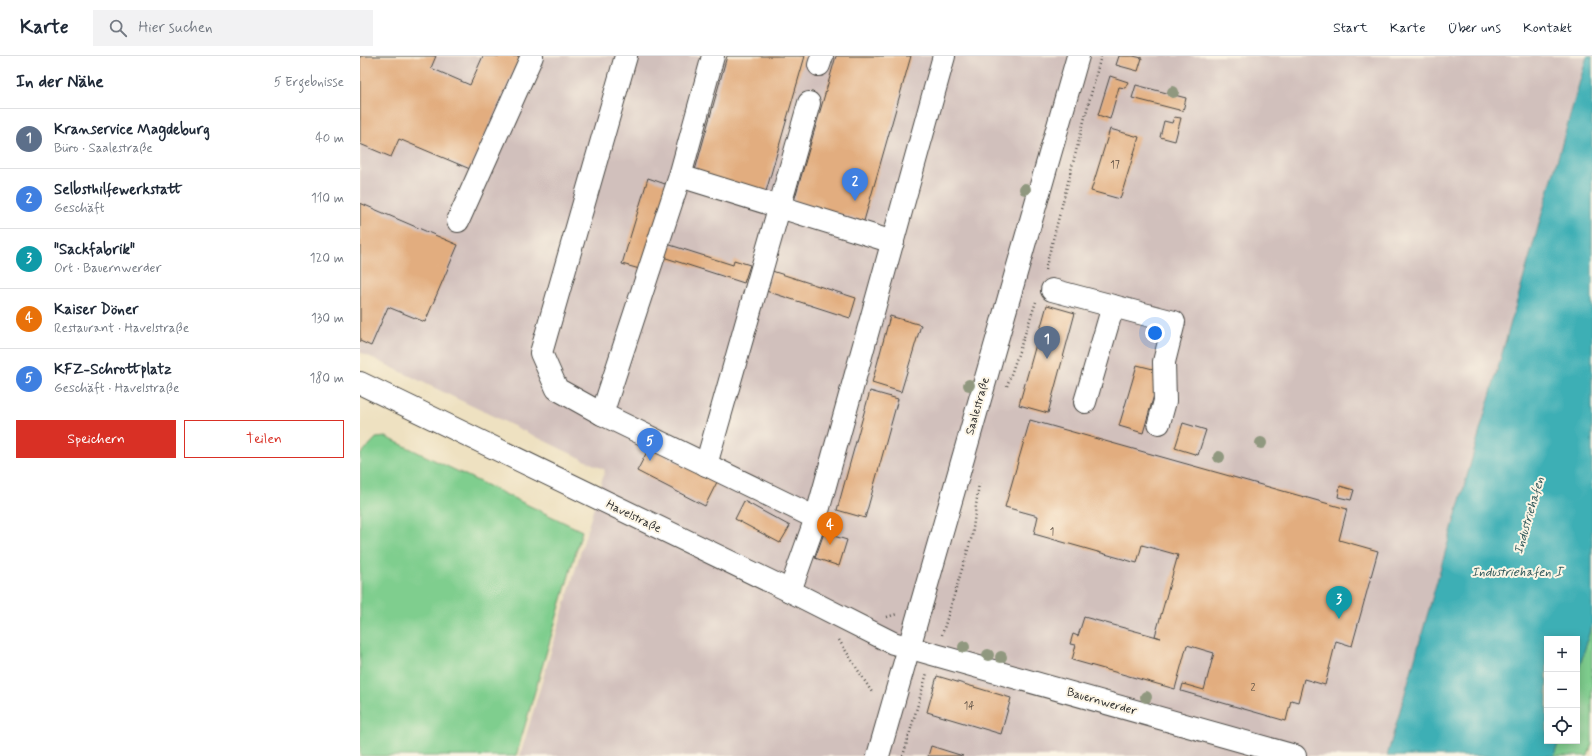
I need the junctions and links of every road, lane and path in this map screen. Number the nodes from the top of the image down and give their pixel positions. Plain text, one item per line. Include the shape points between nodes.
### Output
1 (532, 56) edge
2 (626, 56) edge
3 (713, 56) edge
4 (944, 56) edge
5 (1078, 56) edge
6 (1101, 56) edge
7 (810, 103) dead end
8 (680, 176) junction
9 (780, 207) junction
10 (458, 221) dead end
11 (893, 242) junction
12 (1045, 286) junction
13 (1113, 306) junction
14 (360, 383) edge
15 (1007, 387) dead end
16 (1085, 402) dead end
17 (602, 414) junction
18 (1159, 423) dead end
19 (706, 465) junction
20 (980, 477) dead end
21 (816, 518) junction
22 (790, 591) junction
23 (846, 620) junction
24 (940, 638) dead end
25 (908, 649) junction
26 (928, 669) dead end
27 (874, 693) dead end
28 (878, 756) edge
29 (903, 756) edge
30 (1295, 756) edge

1 - 10 street
2 - 17 street via 541,354 557,389
3 - 8 street
4 - 11 street
5 - 25 street, Saalestraße
6 - 12 path, Saalestraße
7 - 9 street
8 - 9 street
8 - 17 street
9 - 11 street
9 - 19 street
11 - 21 street
12 - 13 street
12 - 15 path, Saalestraße
13 - 16 street
13 - 18 street via 1174,322 1164,362 1165,401
14 - 22 street, Havelstraße
17 - 19 street
19 - 21 street
20 - 24 path via 972,536
21 - 22 street
22 - 23 street, Havelstraße
23 - 25 street, Havelstraße
23 - 27 path via 838,639
25 - 28 street, Saalestraße
25 - 30 street, Bauernwerder
26 - 29 path

